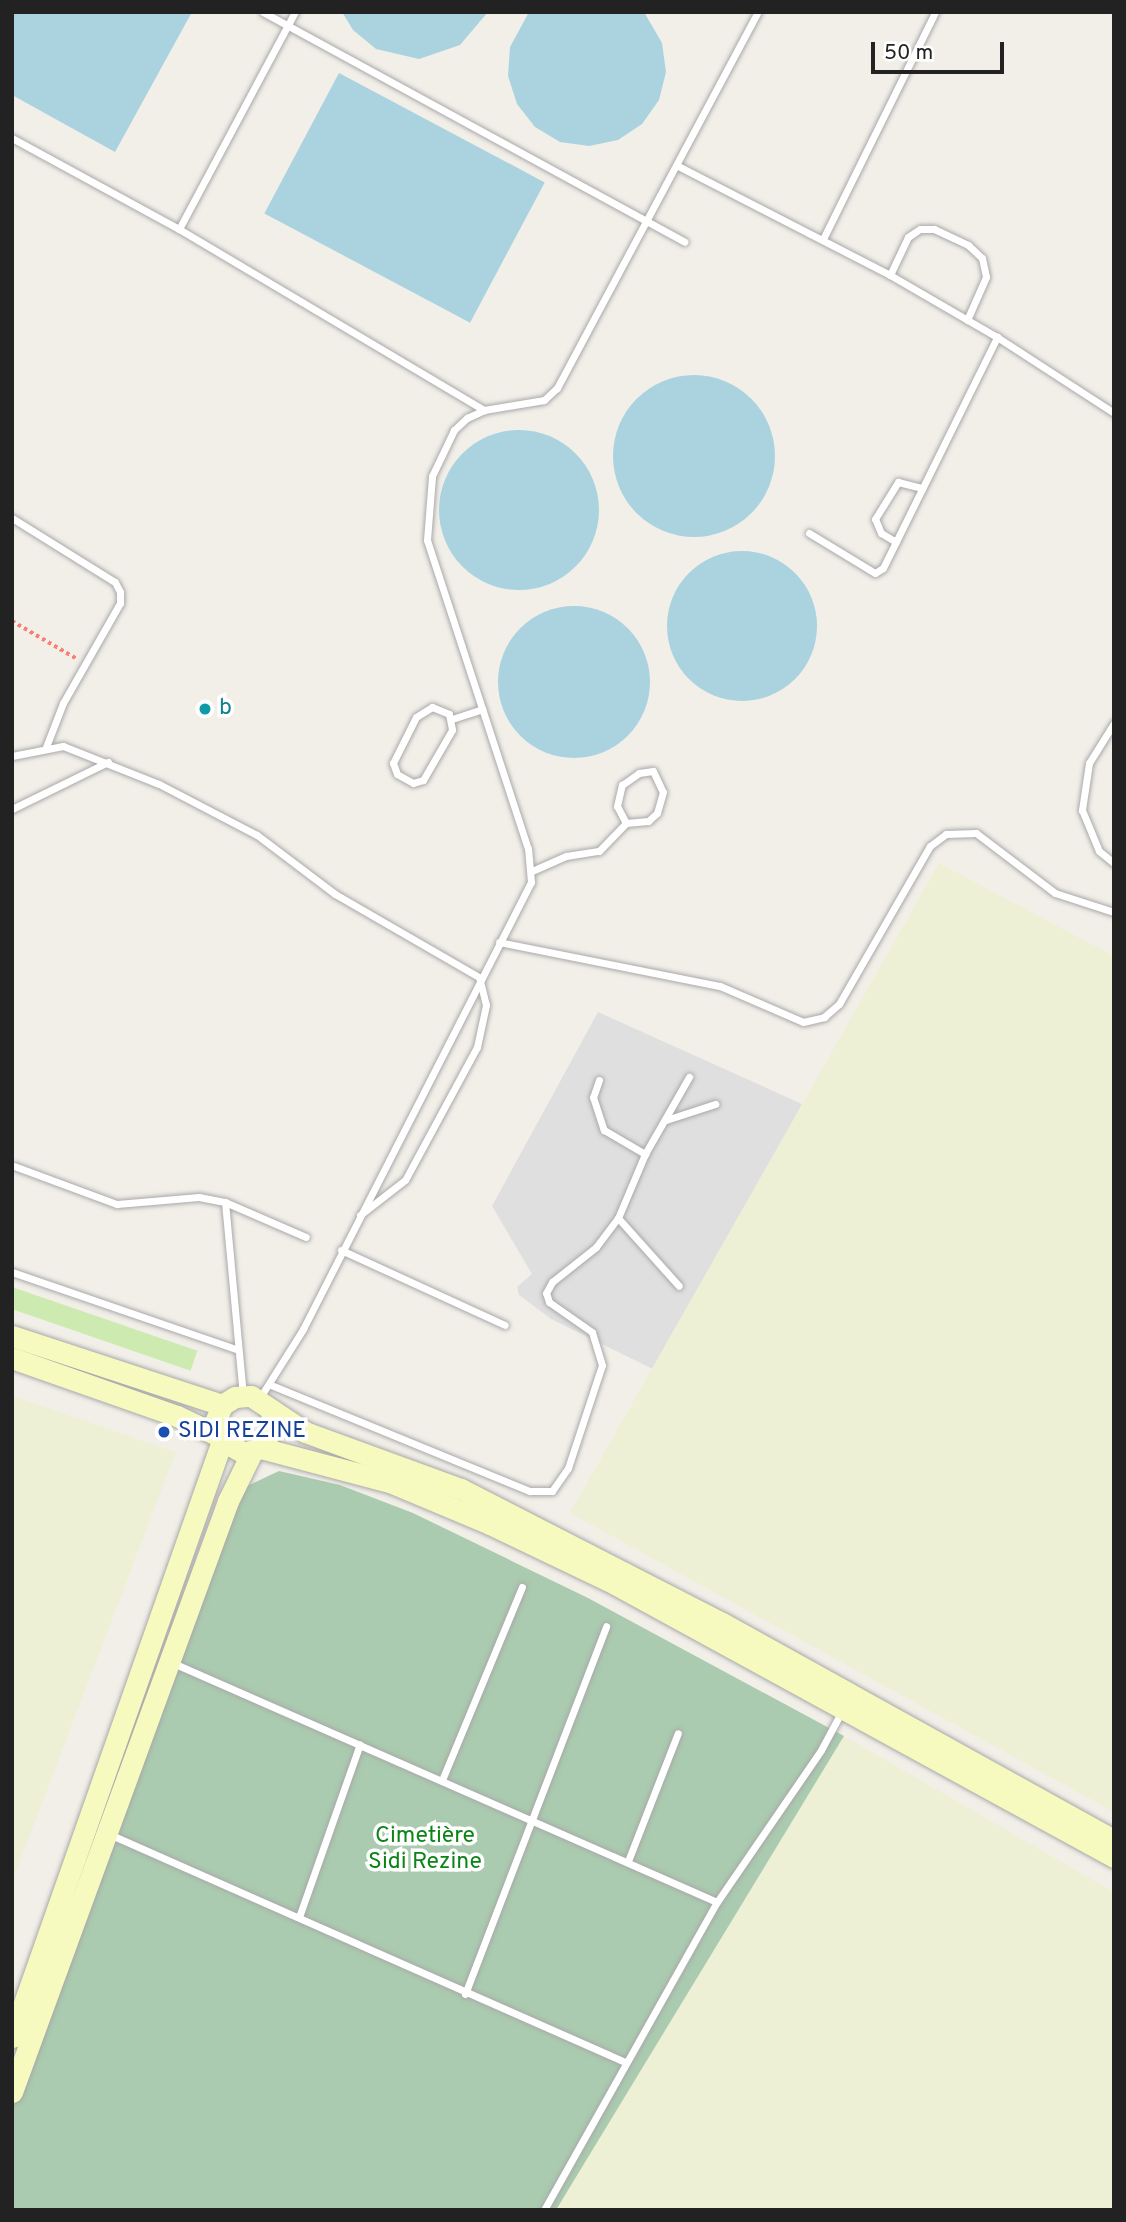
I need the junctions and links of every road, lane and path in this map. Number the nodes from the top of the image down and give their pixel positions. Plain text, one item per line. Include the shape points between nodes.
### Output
1 (263, 12) edge
2 (295, 12) edge
3 (758, 12) edge
4 (935, 12) edge
5 (287, 25) junction
6 (12, 138) edge
7 (678, 166) junction
8 (647, 219) junction
9 (179, 229) junction
10 (822, 239) junction
11 (684, 242) dead end
12 (890, 275) junction
13 (967, 320) junction
14 (997, 337) junction
15 (484, 410) junction
16 (1114, 414) edge
17 (922, 488) junction
18 (12, 518) edge
19 (809, 533) dead end
20 (896, 542) junction
21 (12, 621) edge
22 (84, 663) junction
23 (482, 709) junction
24 (452, 719) junction
25 (1114, 723) edge
26 (46, 747) junction
27 (12, 756) edge
28 (108, 762) junction
29 (12, 809) edge
30 (626, 823) junction
31 (1114, 863) edge
32 (532, 871) junction
33 (1114, 912) edge
34 (499, 942) junction
35 (479, 977) junction
36 (689, 1077) dead end
37 (599, 1080) dead end
38 (715, 1104) dead end
39 (665, 1120) junction
40 (645, 1154) junction
41 (14, 1166) edge
42 (225, 1202) junction
43 (359, 1215) junction
44 (618, 1218) junction
45 (306, 1237) dead end
46 (341, 1250) junction
47 (12, 1272) edge
48 (679, 1286) dead end
49 (505, 1325) dead end
50 (12, 1336) edge
51 (236, 1349) junction
52 (12, 1358) edge
53 (261, 1398) junction
54 (222, 1405) junction
55 (220, 1439) junction
56 (257, 1450) junction
57 (522, 1587) dead end
58 (607, 1626) dead end
59 (169, 1660) junction
60 (843, 1709) junction
61 (678, 1734) dead end
62 (360, 1744) junction
63 (442, 1780) junction
64 (535, 1820) junction
65 (97, 1829) junction
66 (1114, 1840) edge
67 (1114, 1857) edge
68 (628, 1861) junction
69 (718, 1902) junction
70 (299, 1917) junction
71 (465, 1994) junction
72 (12, 2037) edge
73 (625, 2062) junction
74 (12, 2092) edge
75 (544, 2210) edge

1 - 5 lane
2 - 5 lane
3 - 7 lane
4 - 10 lane
5 - 8 lane
5 - 9 lane
6 - 9 lane
7 - 8 lane
7 - 10 lane
8 - 11 lane
8 - 15 lane via 557,388 544,400
9 - 15 lane
10 - 12 lane
12 - 13 lane
12 - 13 lane via 908,237 920,229 934,229 968,245 982,258 986,277
13 - 14 lane
14 - 16 lane
14 - 17 lane
15 - 23 lane via 454,430 441,452 427,509 433,564
17 - 20 lane
17 - 20 lane via 898,482 876,519 881,533
18 - 22 lane via 118,586 120,603
19 - 20 lane via 875,573 883,568
21 - 22 path
22 - 26 lane
23 - 24 lane
23 - 32 lane
24 - 24 lane via 438,708 420,712 394,759 397,774 413,783 423,780 452,730
25 - 31 lane via 1089,763 1082,794 1087,829 1099,851
26 - 27 lane
26 - 28 lane via 78,749
28 - 29 lane
28 - 35 lane via 257,835 335,894
30 - 30 lane via 648,821 657,813 663,792 653,771 639,773 622,785 617,806
30 - 32 lane via 599,851 566,856
32 - 34 lane via 527,893
33 - 34 lane via 1055,893 976,833 946,834 925,855 839,1004 824,1017 803,1022 720,986
34 - 35 lane
35 - 43 lane
35 - 43 lane via 486,1005 477,1046 409,1174 384,1201
36 - 39 lane
37 - 40 lane via 593,1097 604,1130
38 - 39 lane
39 - 40 lane
40 - 44 lane
41 - 42 lane via 117,1203 199,1197
42 - 45 lane
42 - 51 lane
43 - 46 lane
44 - 48 lane
44 - 53 lane via 596,1247 552,1282 546,1293 548,1303 592,1332 602,1365 568,1468 552,1491 530,1491
46 - 49 lane
46 - 53 lane
47 - 51 lane
50 - 54 main road
51 - 53 lane
52 - 55 main road via 177,1416
53 - 54 main road
53 - 56 main road via 274,1427
53 - 66 main road via 305,1433 394,1462 508,1510 723,1623
54 - 55 main road via 216,1420
55 - 56 main road via 236,1451
55 - 65 main road
56 - 59 main road via 228,1501
56 - 60 main road via 390,1482 490,1524 615,1584
57 - 63 lane
58 - 64 lane
59 - 62 lane
59 - 65 main road
60 - 67 main road
60 - 69 lane via 821,1750
61 - 68 lane
62 - 63 lane
62 - 70 lane
63 - 64 lane
64 - 68 lane
64 - 71 lane
65 - 70 lane
65 - 72 main road
65 - 74 main road
68 - 69 lane
69 - 73 lane
70 - 71 lane
71 - 73 lane
73 - 75 lane

